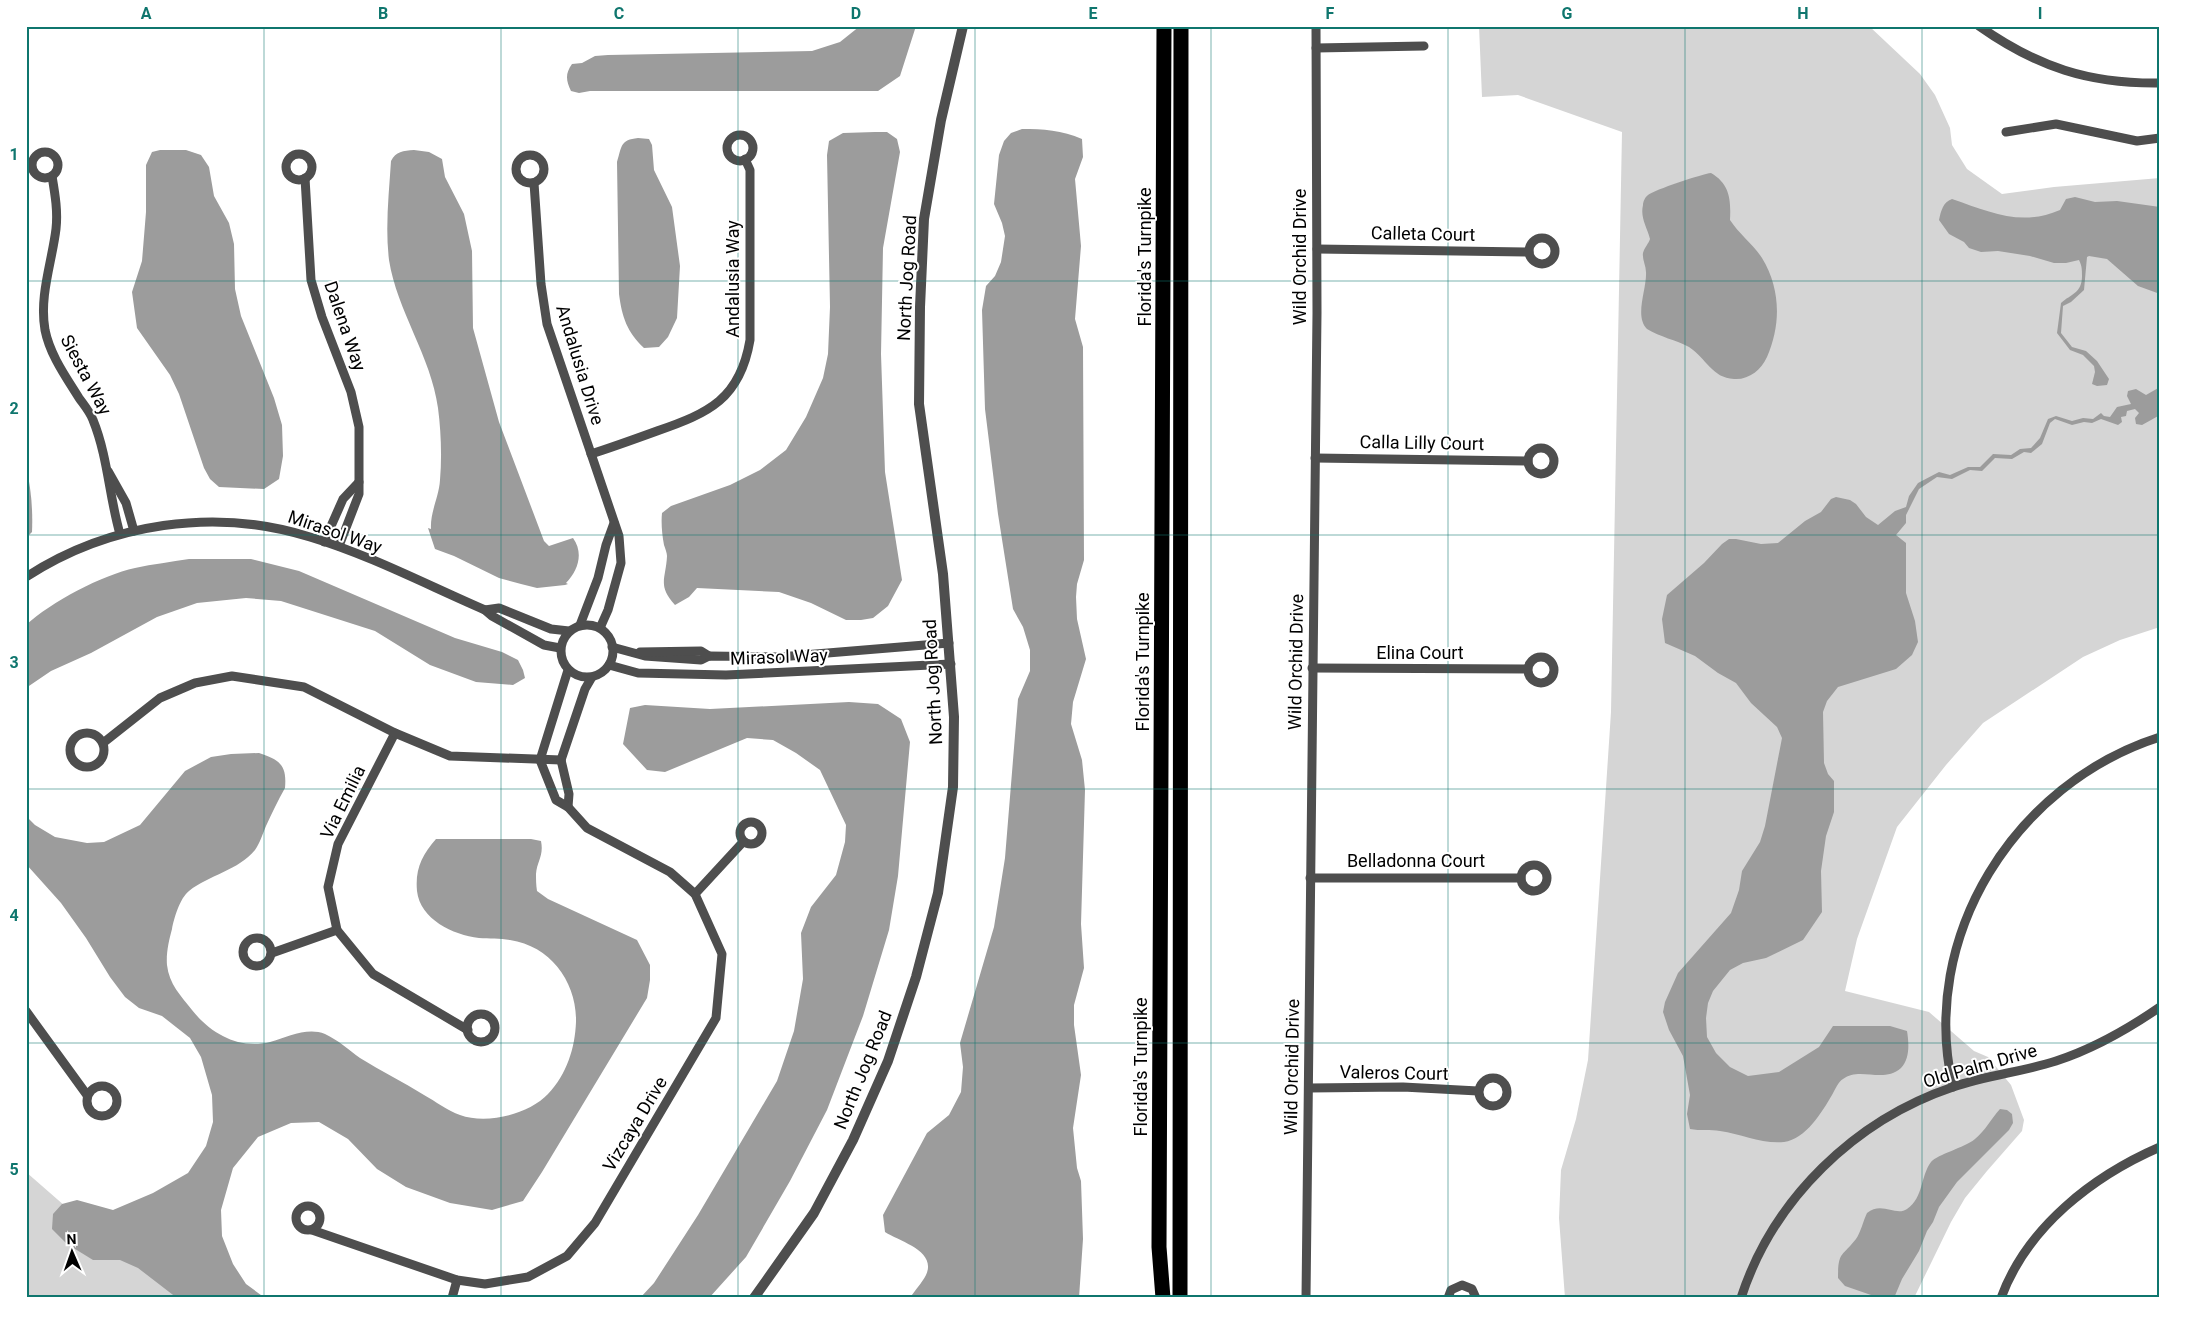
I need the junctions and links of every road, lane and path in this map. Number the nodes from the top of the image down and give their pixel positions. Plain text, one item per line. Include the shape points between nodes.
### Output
1 (963, 26) edge
2 (1164, 26) edge
3 (1181, 26) edge
4 (1316, 26) edge
5 (1979, 26) edge
6 (1424, 46) dead end
7 (1316, 48) junction
8 (2160, 83) edge
9 (2006, 132) dead end
10 (2160, 138) edge
11 (745, 159) dead end
12 (52, 176) dead end
13 (305, 178) dead end
14 (534, 183) dead end
15 (1317, 250) junction
16 (1529, 252) dead end
17 (591, 454) junction
18 (1315, 458) junction
19 (1528, 461) dead end
20 (107, 468) junction
21 (359, 482) junction
22 (614, 523) junction
23 (134, 531) junction
24 (120, 534) junction
25 (324, 542) junction
26 (338, 546) junction
27 (26, 577) edge
28 (485, 610) junction
29 (580, 626) junction
30 (600, 628) junction
31 (569, 632) junction
32 (949, 643) junction
33 (612, 647) junction
34 (560, 648) junction
35 (951, 664) junction
36 (609, 665) junction
37 (1312, 668) junction
38 (568, 670) junction
39 (1527, 670) dead end
40 (592, 677) junction
41 (394, 733) junction
42 (2160, 738) edge
43 (102, 743) dead end
44 (540, 760) junction
45 (561, 760) junction
46 (568, 807) junction
47 (743, 842) dead end
48 (1310, 878) junction
49 (1521, 878) dead end
50 (695, 894) junction
51 (337, 930) junction
52 (272, 953) dead end
53 (2160, 1007) edge
54 (26, 1011) edge
55 (468, 1030) dead end
56 (1953, 1087) junction
57 (1308, 1088) junction
58 (1478, 1091) dead end
59 (87, 1095) dead end
60 (2160, 1147) edge
61 (312, 1230) dead end
62 (1159, 1247) junction
63 (457, 1280) junction
64 (452, 1298) edge
65 (754, 1298) edge
66 (1154, 1298) edge
67 (1164, 1298) edge
68 (1180, 1298) edge
69 (1306, 1298) edge
70 (1448, 1298) edge
71 (1476, 1298) edge
72 (1741, 1298) edge
73 (2001, 1298) edge

1 - 32 street, North Jog Road via 941,120 924,219 920,307 919,404 943,574
2 - 62 highway, Florida's Turnpike
3 - 68 highway, Florida's Turnpike
4 - 7 street, Wild Orchid Drive
5 - 8 street via 2003,43 2063,71 2130,83
6 - 7 street
7 - 15 street, Wild Orchid Drive
9 - 10 street via 2056,124 2138,141
11 - 17 street, Andalusia Way via 750,170 750,340 736,382 716,404 693,419
12 - 20 street, Siesta Way via 57,204 46,285 46,331 53,354 92,418
13 - 21 street, Dalena Way via 312,280 353,401 359,427
14 - 17 street, Andalusia Drive via 547,324
15 - 16 street, Calleta Court
15 - 18 street, Wild Orchid Drive
17 - 22 street, Andalusia Drive
18 - 19 street, Calla Lilly Court
18 - 37 street, Wild Orchid Drive
20 - 23 street, Siesta Way via 126,503
20 - 24 street, Siesta Way
21 - 25 street via 343,499
21 - 26 street, Dalena Way via 359,494
22 - 29 street
22 - 30 street, Andalusia Drive via 619,536 621,563
23 - 24 street, Mirasol Way
23 - 25 street, Mirasol Way via 188,523 232,523 286,530
24 - 27 street, Mirasol Way via 80,548
25 - 26 street, Mirasol Way
26 - 28 street, Mirasol Way
28 - 31 street, Mirasol Way via 498,608 551,629
28 - 34 street, Mirasol Way via 544,646
29 - 30 street
29 - 31 street
30 - 33 street via 610,638
31 - 34 street
32 - 33 street, Mirasol Way via 779,657 709,656 700,651 681,650 632,653
32 - 35 street, North Jog Road
33 - 36 street
34 - 38 street
35 - 36 street, Mirasol Way via 726,675 638,672
35 - 65 street, North Jog Road via 953,787 938,892 916,977 888,1061 853,1140 814,1213
36 - 40 street
37 - 39 street, Elina Court
37 - 48 street, Wild Orchid Drive
38 - 40 street via 578,676
38 - 44 street
40 - 45 street
41 - 43 street via 304,687 232,676 195,683 160,698
41 - 44 street via 450,756
41 - 51 street, Via Emilia via 338,844 328,886
42 - 56 street via 2100,763 2066,786 2023,826 2000,853 1983,881 1958,940 1946,1000 1947,1062
44 - 45 street
44 - 46 street, Vizcaya Drive via 556,800
45 - 46 street via 569,794
46 - 50 street, Vizcaya Drive via 587,828 670,872
47 - 50 street
48 - 49 street, Belladonna Court
48 - 57 street, Wild Orchid Drive
50 - 63 street, Vizcaya Drive via 722,954 716,1018 595,1223 566,1256 528,1277 485,1284
51 - 52 street
51 - 55 street, Via Emilia via 373,974
53 - 56 street, Old Palm Drive via 2118,1034 2056,1061
54 - 59 street
56 - 72 street, Old Palm Drive via 1908,1105 1845,1146 1819,1169 1763,1245 1747,1277
57 - 58 street, Valeros Court via 1403,1087
57 - 69 street, Wild Orchid Drive
60 - 73 street via 2101,1179 2052,1220 2019,1264
61 - 63 street, Vizcaya Drive
62 - 66 highway
62 - 67 highway, Florida's Turnpike
63 - 64 street
70 - 71 street via 1451,1290 1462,1285 1472,1289

